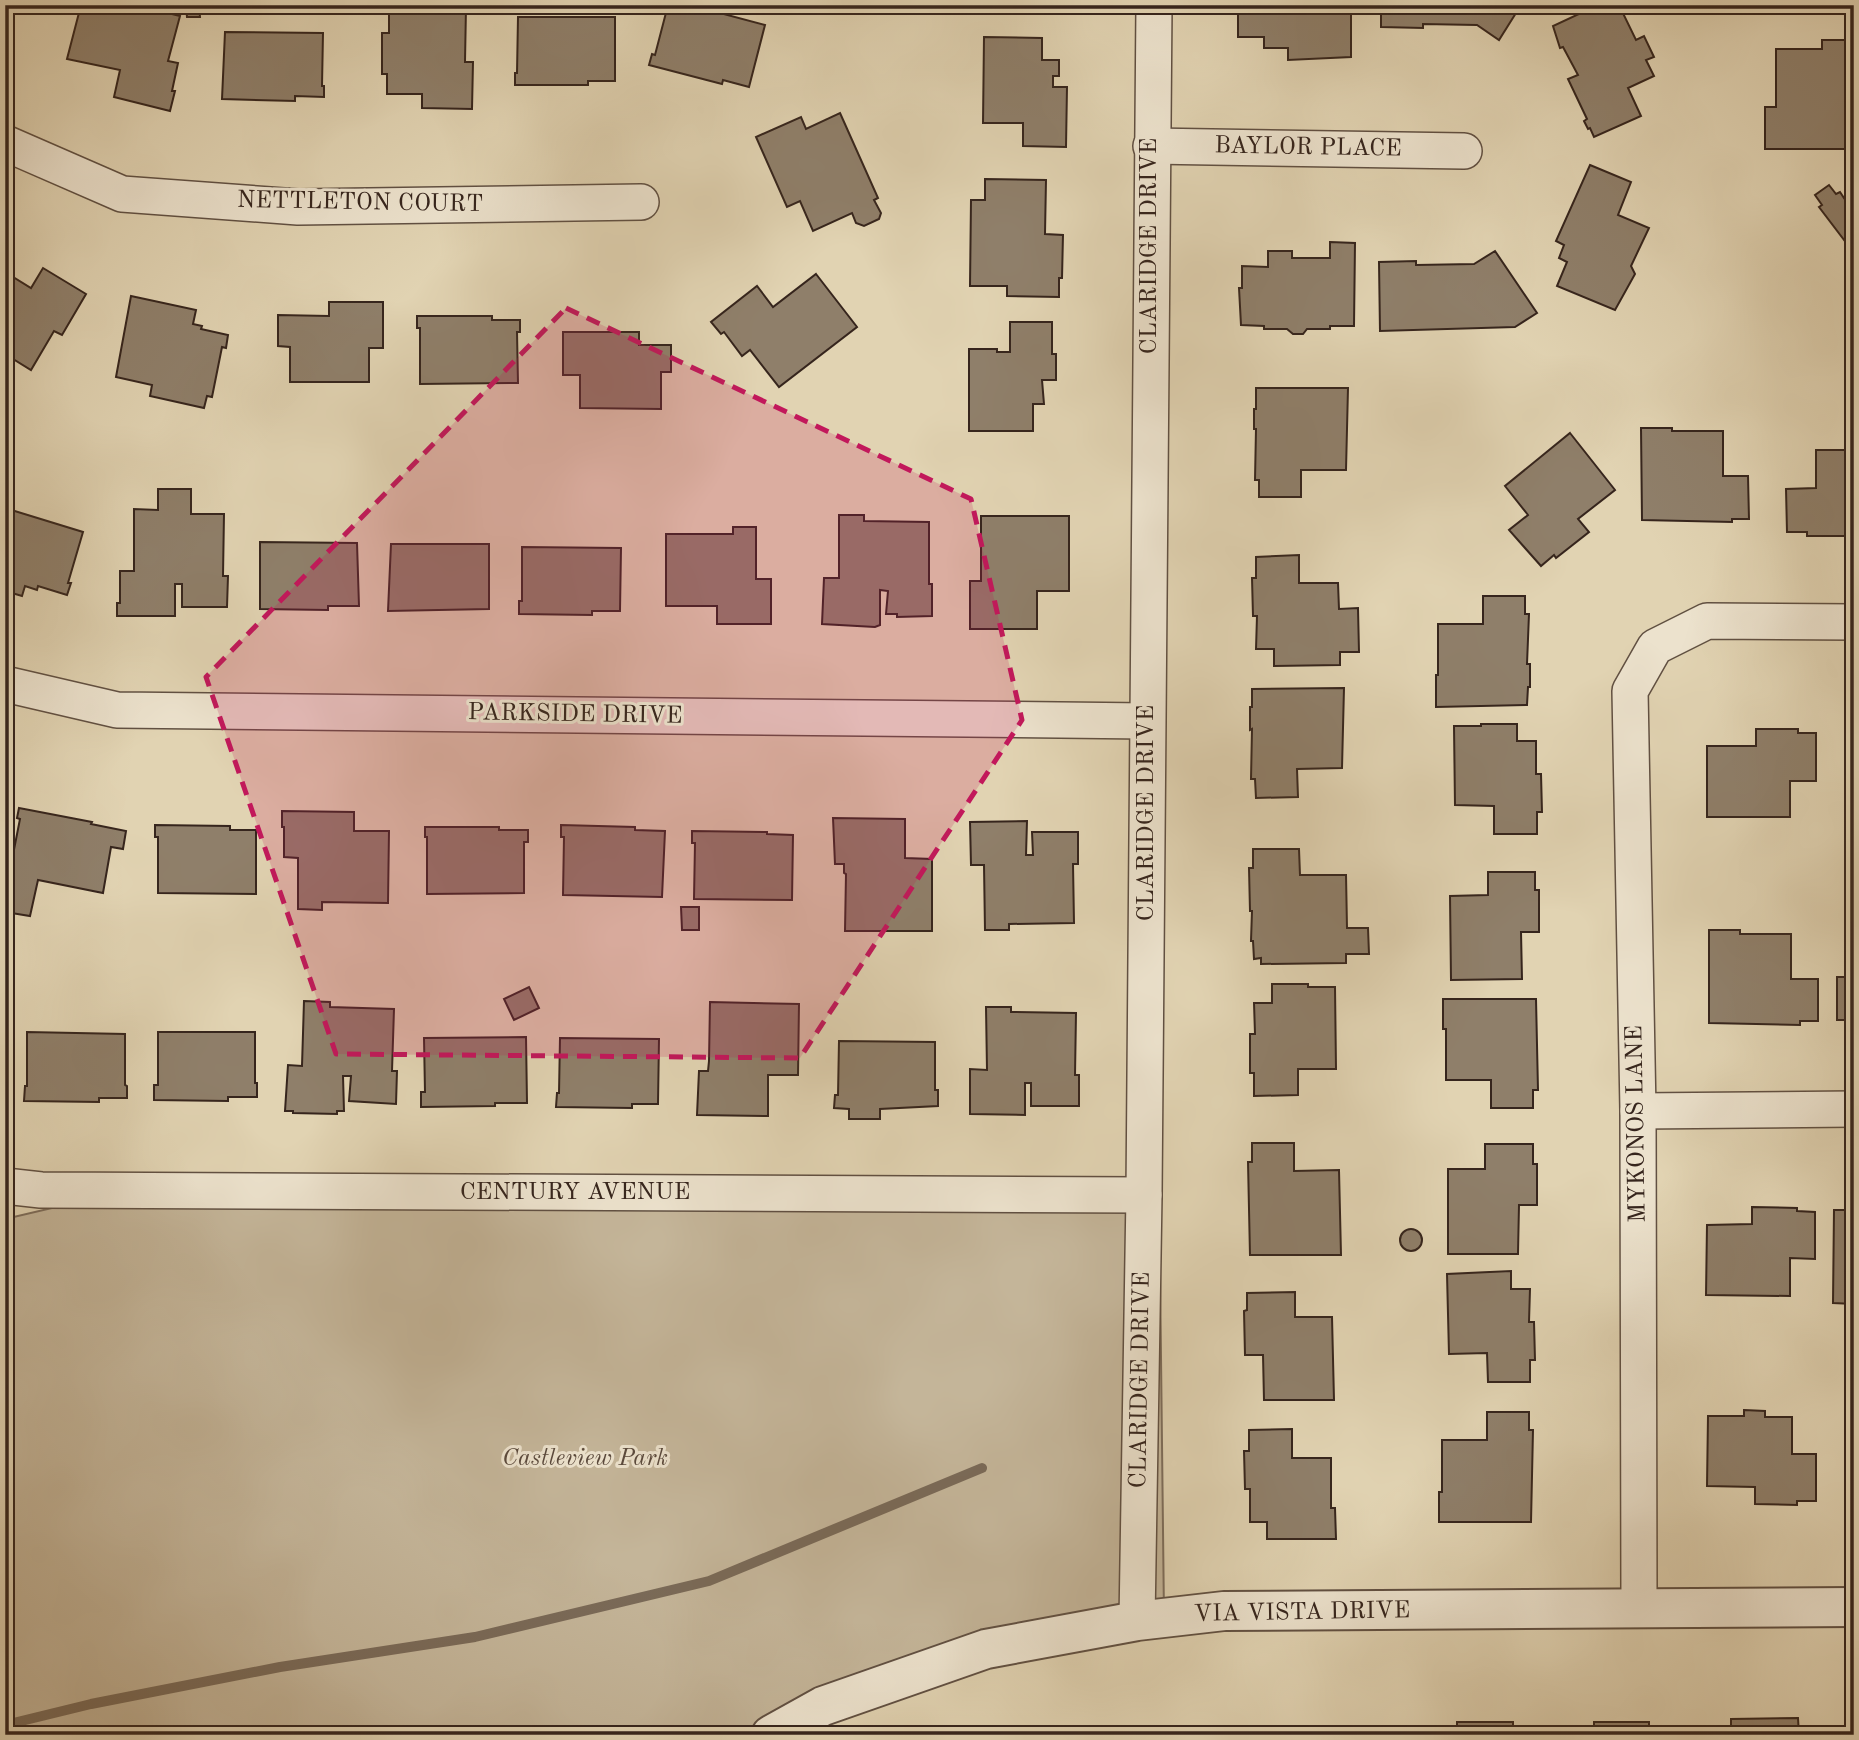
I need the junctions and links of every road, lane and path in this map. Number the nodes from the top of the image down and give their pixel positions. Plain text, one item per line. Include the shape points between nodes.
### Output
1 (1154, 5) edge
2 (5, 143) edge
3 (1151, 146) junction
4 (1464, 151) dead end
5 (641, 202) dead end
6 (1854, 622) edge
7 (5, 684) edge
8 (1147, 721) junction
9 (1854, 1109) edge
10 (1638, 1111) junction
11 (5, 1186) edge
12 (1144, 1195) junction
13 (1854, 1607) edge
14 (1639, 1608) junction
15 (1138, 1621) junction
16 (771, 1735) edge

1 - 3 street, CLARIDGE DRIVE
2 - 5 street, NETTLETON COURT via 122,194 298,206
3 - 4 street, BAYLOR PLACE
3 - 8 street, CLARIDGE DRIVE
6 - 10 street, MYKONOS LANE via 1707,621 1655,647 1630,691
7 - 8 street, PARKSIDE DRIVE via 117,710
8 - 12 street, CLARIDGE DRIVE
9 - 10 street
10 - 14 street, MYKONOS LANE
11 - 12 street, CENTURY AVENUE via 41,1190
12 - 15 street, CLARIDGE DRIVE
13 - 14 street, VIA VISTA DRIVE
14 - 15 street, VIA VISTA DRIVE via 1224,1611
15 - 16 street, VIA VISTA DRIVE via 986,1649 823,1706

